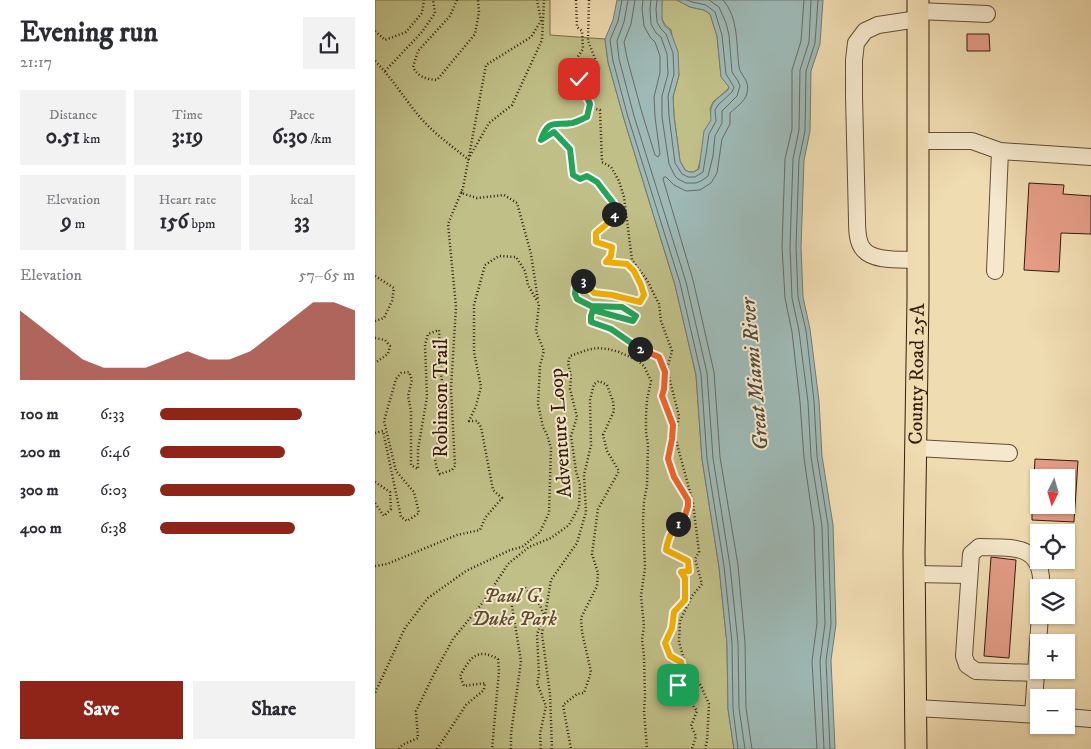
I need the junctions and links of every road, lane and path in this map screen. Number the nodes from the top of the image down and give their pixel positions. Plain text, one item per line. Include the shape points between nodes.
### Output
1 (424, 0) edge
2 (433, 0) edge
3 (457, 0) edge
4 (478, 0) edge
5 (537, 0) edge
6 (544, 0) edge
7 (576, 0) edge
8 (589, 0) edge
9 (918, 10) edge
10 (987, 14) dead end
11 (375, 31) edge
12 (375, 61) edge
13 (385, 71) junction
14 (918, 141) junction
15 (1000, 151) junction
16 (1091, 157) edge
17 (469, 159) junction
18 (461, 193) junction
19 (918, 260) junction
20 (995, 271) dead end
21 (375, 276) edge
22 (539, 304) junction
23 (375, 321) edge
24 (375, 338) edge
25 (375, 363) edge
26 (375, 433) edge
27 (916, 448) junction
28 (1009, 454) dead end
29 (375, 482) edge
30 (375, 503) edge
31 (375, 566) edge
32 (914, 574) junction
33 (969, 575) junction
34 (1042, 579) edge
35 (545, 615) junction
36 (1030, 673) edge
37 (375, 693) edge
38 (916, 708) junction
39 (1030, 715) edge
40 (1075, 717) edge
41 (1091, 718) edge
42 (399, 749) edge
43 (437, 749) edge
44 (492, 749) edge
45 (511, 749) edge
46 (541, 749) edge
47 (551, 749) edge
48 (571, 749) edge
49 (647, 749) edge
50 (693, 749) edge
51 (705, 749) edge
52 (915, 749) edge

1 - 11 path via 422,13 406,32 385,40
2 - 13 path via 435,13 422,32
3 - 4 path via 450,16 418,51 413,67 426,79 437,80 475,34
5 - 17 path, Robinson Trail via 541,21 531,37 486,65
6 - 17 path via 542,40 512,105 489,123
7 - 50 path via 577,27 582,31 583,49 569,70 579,79 590,104 587,117 552,124 544,130 541,140 554,132 570,149 573,175 580,179 587,176 597,182 614,204 615,217 596,233 596,242 612,247 606,262 627,264 634,271 644,295 640,302 594,293 584,280 576,285 577,299 591,306 622,307 636,316 633,321 593,310 591,322 611,329 642,350 659,357 665,372 662,396 673,425 668,459 688,500 684,519 668,538 666,550 688,561 689,571 681,572 685,578 685,600 674,612 672,628 665,643 670,656 681,662 683,670 678,685 697,711 691,726 695,736
8 - 51 path via 588,40 599,68 592,108 600,110 601,162 611,167 619,181 632,260 659,304 661,321 672,351 667,369 679,416 675,437 693,503 699,552 695,559 702,584 680,621 679,642 685,663 709,704
9 - 10 street
9 - 14 main road, County Road 25A
9 - 19 street via 878,25 865,32 856,43 854,96 857,220 863,250 874,257
12 - 13 path
13 - 17 path via 420,118
14 - 15 street via 972,141
14 - 19 main road, County Road 25A
15 - 16 street
15 - 20 street
17 - 18 path, Robinson Trail
18 - 22 path via 477,198 504,195 517,203 531,254
18 - 26 path, Robinson Trail via 448,224 456,307 451,388 455,466 440,474 434,455 448,414 441,375 439,330 428,334 425,345 427,398 418,449 418,469 411,464 408,396 412,380 409,372 401,373 396,379 384,421 396,471 414,492 419,513 407,521 401,517 383,432
19 - 27 main road, County Road 25A
21 - 23 path via 394,288 384,318
22 - 31 path via 528,285 525,270 515,257 499,256 485,265 474,305 474,352 481,387 469,420 477,421 481,427 493,490 502,498 485,518 480,530 457,535
22 - 37 path via 536,331 544,351 538,404 551,448 549,513 540,532 522,547 466,571 428,598 405,628
24 - 25 path via 385,340 390,346 388,354
27 - 28 street
27 - 32 main road, County Road 25A
29 - 30 path via 391,492 391,509 384,516
32 - 33 street
32 - 38 main road, County Road 25A
33 - 34 street via 971,554 979,548 1013,548 1037,560
33 - 36 street via 964,656 967,665 976,671
35 - 45 path via 525,588 513,598 521,662
35 - 46 path via 537,634 537,683 546,706 540,734
35 - 47 path via 541,634 550,694
35 - 48 path via 551,580 577,543 587,512 584,475 591,445 590,400 594,384 599,381 607,385 613,401 614,411 603,435 607,451 619,471 598,510 592,554 598,573 597,586 581,618 591,672 584,693 577,694 563,705
38 - 39 street
38 - 52 main road, County Road 25A
40 - 41 street
42 - 49 path, Adventure Loop via 401,744 417,738 416,711 435,672 453,639 484,601 508,564 529,547 551,538 569,524 579,507 580,485 571,436 577,416 568,363 571,356 597,348 637,360 651,381 646,415 645,568 641,596
43 - 44 path via 466,705 484,690 485,683 464,686 460,676 469,660 489,654 498,660 499,671

